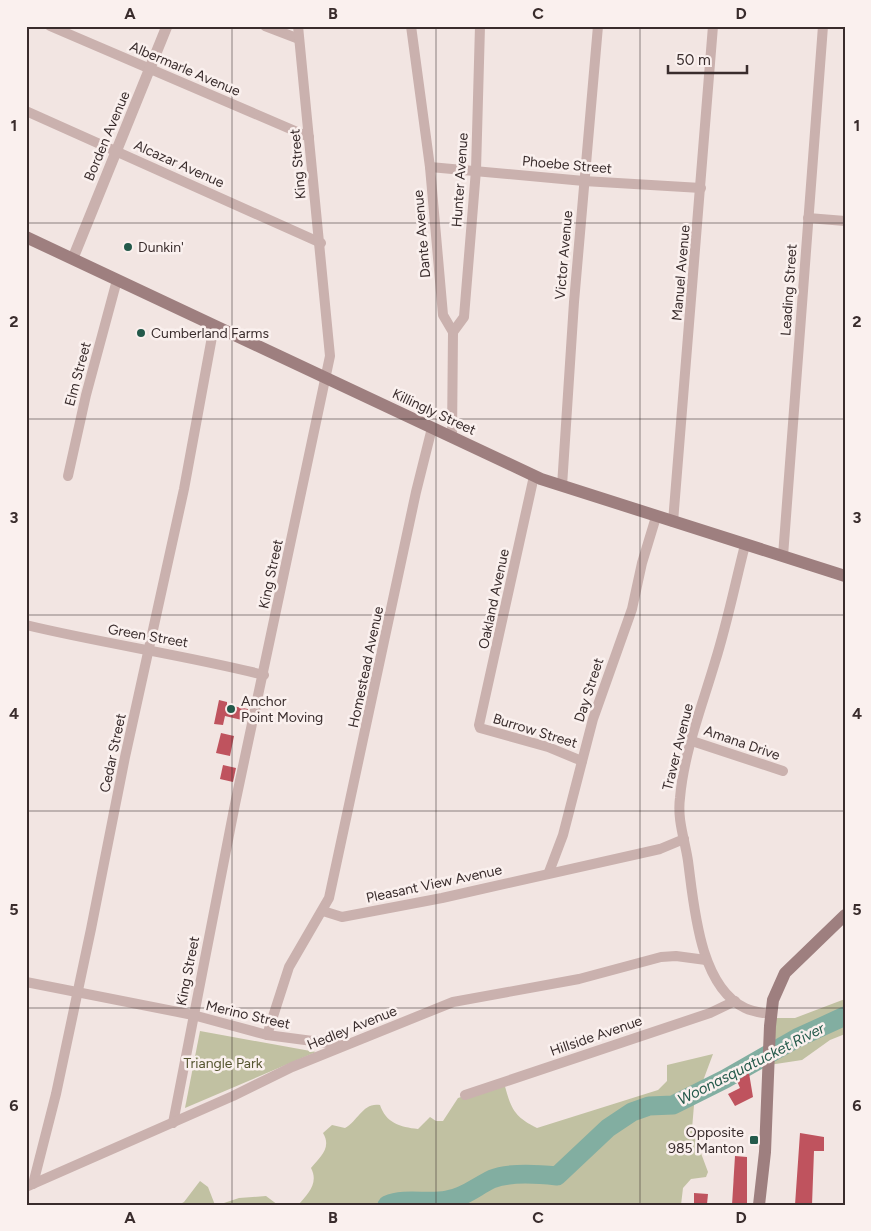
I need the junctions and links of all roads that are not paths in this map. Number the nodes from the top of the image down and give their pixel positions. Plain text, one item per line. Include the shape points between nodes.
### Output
1 (50, 26) edge
2 (167, 26) edge
3 (264, 26) edge
4 (298, 26) edge
5 (411, 26) edge
6 (480, 26) edge
7 (598, 26) edge
8 (713, 26) edge
9 (823, 26) edge
10 (299, 39) junction
11 (151, 69) junction
12 (26, 111) edge
13 (310, 137) junction
14 (116, 151) junction
15 (430, 167) junction
16 (476, 170) junction
17 (584, 181) junction
18 (701, 188) junction
19 (808, 218) junction
20 (845, 221) edge
21 (26, 237) edge
22 (321, 242) junction
23 (73, 258) junction
24 (117, 280) junction
25 (214, 326) junction
26 (453, 332) junction
27 (327, 378) junction
28 (432, 428) junction
29 (452, 437) junction
30 (68, 476) dead end
31 (534, 476) junction
32 (562, 486) junction
33 (656, 517) junction
34 (673, 522) junction
35 (745, 545) junction
36 (783, 556) junction
37 (845, 576) edge
38 (26, 625) edge
39 (149, 651) junction
40 (264, 675) junction
41 (480, 728) joint
42 (692, 740) junction
43 (582, 760) junction
44 (783, 771) dead end
45 (684, 839) junction
46 (549, 872) junction
47 (324, 911) junction
48 (845, 915) edge
49 (706, 960) junction
50 (26, 982) edge
51 (77, 992) junction
52 (736, 1001) junction
53 (193, 1016) junction
54 (770, 1020) junction
55 (267, 1035) junction
56 (346, 1045) junction
57 (466, 1095) dead end
58 (173, 1123) junction
59 (30, 1185) edge
60 (760, 1205) edge

1 - 11 street, Albermarle Avenue
2 - 11 street, Borden Avenue
3 - 10 street
4 - 10 street, King Street
5 - 15 street, Dante Avenue
6 - 16 street, Hunter Avenue
7 - 17 street, Victor Avenue
8 - 18 street, Manuel Avenue
9 - 19 street, Leading Street
10 - 13 street, King Street
11 - 13 street, Albermarle Avenue
11 - 14 street, Borden Avenue
12 - 14 street, Alcazar Avenue
13 - 22 street, King Street via 312,182
14 - 22 street, Alcazar Avenue
14 - 23 street, Borden Avenue
15 - 16 street, Phoebe Street
15 - 26 street, Dante Avenue via 443,315
16 - 17 street, Phoebe Street
16 - 26 street, Hunter Avenue via 464,317
17 - 18 street, Phoebe Street
17 - 32 street, Victor Avenue
18 - 34 street, Manuel Avenue
19 - 20 street
19 - 36 street, Leading Street
21 - 23 main road, Killingly Street
22 - 27 street, King Street via 330,356
23 - 24 main road, Killingly Street
24 - 25 main road, Killingly Street
24 - 30 street, Elm Street
25 - 27 main road, Killingly Street
25 - 39 street, Cedar Street via 184,489
26 - 29 street, Dante Avenue
27 - 28 main road, Killingly Street
27 - 40 street, King Street
28 - 29 main road, Killingly Street
28 - 47 street, Homestead Avenue via 405,540 335,875
29 - 31 main road, Killingly Street
31 - 32 main road, Killingly Street
31 - 41 street, Oakland Avenue
32 - 33 main road, Killingly Street
33 - 34 main road, Killingly Street
33 - 43 street, Day Street via 632,608
34 - 35 main road, Killingly Street
35 - 36 main road, Killingly Street
35 - 42 street, Traver Avenue
36 - 37 main road, Killingly Street
38 - 39 street, Green Street
39 - 40 street, Green Street
39 - 51 street, Cedar Street
40 - 53 street, King Street
41 - 43 street, Burrow Street
42 - 44 street, Amana Drive
42 - 45 street, Traver Avenue via 680,799
43 - 46 street, Day Street via 564,836
45 - 46 street, Pleasant View Avenue via 660,849
45 - 49 street, Traver Avenue via 700,944
46 - 47 street, Pleasant View Avenue via 442,898 342,917
47 - 55 street via 289,967
48 - 54 main road via 785,974 776,992
49 - 52 street, Traver Avenue via 713,974
49 - 56 street, Hedley Avenue via 661,957 579,979 453,1002
50 - 51 street, Merino Street
51 - 53 street, Merino Street
51 - 59 street, Cedar Street via 56,1094
52 - 54 street, Traver Avenue
52 - 57 street, Hillside Avenue via 710,1013
53 - 55 street, Merino Street
53 - 58 street, King Street
54 - 60 main road
55 - 56 street, Merino Street
56 - 58 street, Hedley Avenue
58 - 59 street, Hedley Avenue

